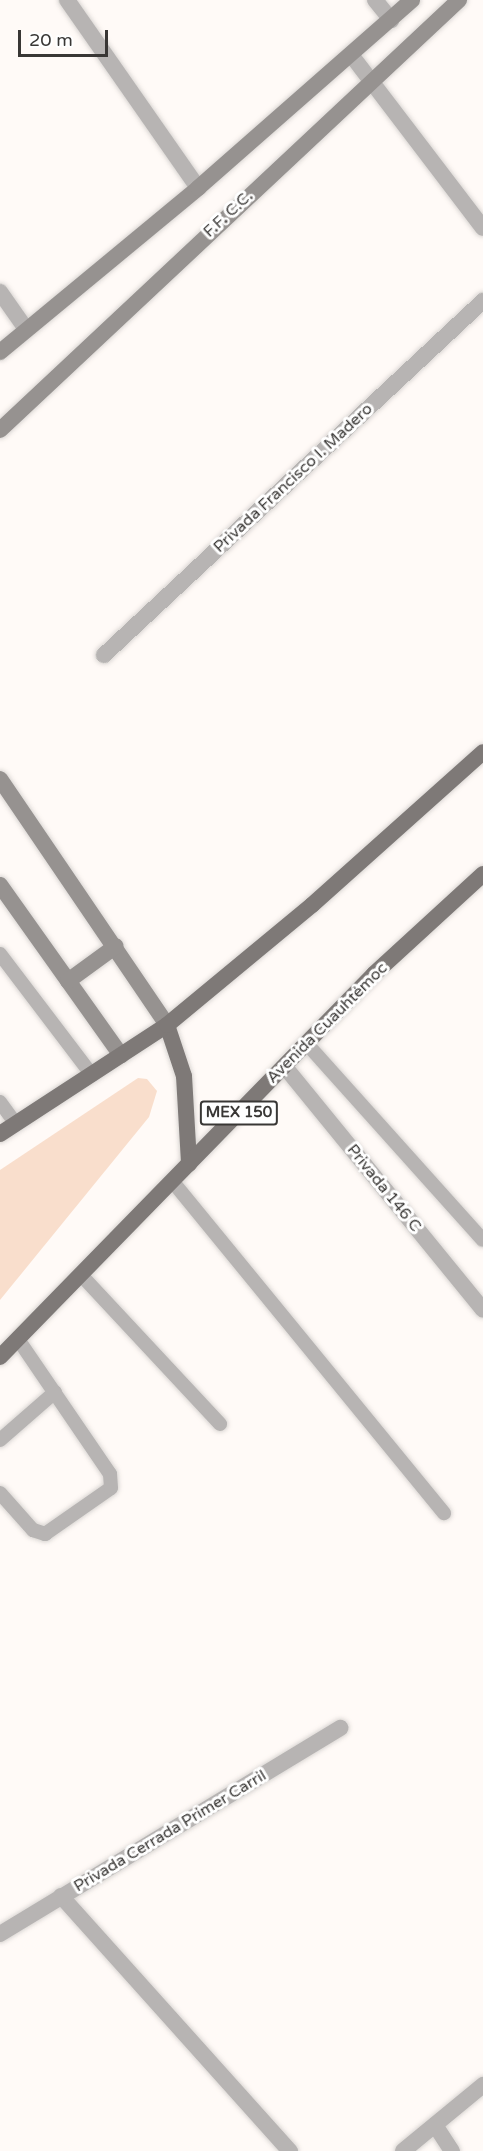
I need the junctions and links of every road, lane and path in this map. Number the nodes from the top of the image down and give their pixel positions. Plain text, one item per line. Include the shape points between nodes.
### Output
1 (68, 0) edge
2 (375, 0) edge
3 (411, 0) edge
4 (459, 0) edge
5 (391, 20) junction
6 (352, 56) junction
7 (371, 82) junction
8 (198, 188) junction
9 (483, 228) edge
10 (0, 291) edge
11 (483, 301) edge
12 (26, 329) junction
13 (0, 352) edge
14 (0, 430) edge
15 (104, 655) dead end
16 (483, 752) edge
17 (0, 779) edge
18 (483, 874) edge
19 (0, 885) edge
20 (116, 946) junction
21 (0, 954) edge
22 (68, 981) junction
23 (167, 1025) junction
24 (307, 1044) junction
25 (121, 1055) junction
26 (285, 1067) junction
27 (92, 1075) junction
28 (0, 1102) edge
29 (16, 1124) junction
30 (0, 1134) edge
31 (189, 1164) junction
32 (173, 1182) junction
33 (483, 1240) edge
34 (83, 1277) junction
35 (483, 1310) edge
36 (18, 1339) junction
37 (0, 1357) edge
38 (55, 1392) junction
39 (220, 1424) dead end
40 (0, 1440) edge
41 (0, 1493) edge
42 (444, 1513) dead end
43 (340, 1728) dead end
44 (61, 1896) junction
45 (0, 1934) edge
46 (483, 2085) edge
47 (435, 2125) junction
48 (290, 2151) edge
49 (403, 2151) edge
50 (452, 2151) edge

1 - 8 street
2 - 5 street
3 - 5 main road
4 - 7 main road, F.F. C.C.
5 - 6 main road
6 - 7 street
6 - 8 main road
7 - 9 street
7 - 14 main road, F.F. C.C.
8 - 12 main road
10 - 12 street
11 - 15 street, Privada Francisco I. Madero
12 - 13 main road
16 - 23 main road via 312,905
17 - 20 main road
18 - 24 main road, Avenida Cuauhtémoc / MEX 150 via 374,974
19 - 22 main road
20 - 22 main road
20 - 23 main road
21 - 27 lane
22 - 25 main road
23 - 25 main road
23 - 31 main road via 184,1076
24 - 26 main road, Avenida Cuauhtémoc / MEX 150
24 - 33 lane
25 - 27 main road
26 - 31 main road, Avenida Cuauhtémoc / MEX 150
26 - 35 street, Privada 146 C
27 - 29 main road
28 - 29 lane
29 - 30 main road
31 - 32 main road, Avenida Cuauhtémoc / MEX 150
32 - 34 main road, Avenida Cuauhtémoc / MEX 150
32 - 42 lane
34 - 36 main road, Avenida Cuauhtémoc / MEX 150
34 - 39 lane
36 - 37 main road, Avenida Cuauhtémoc / MEX 150
36 - 38 lane
38 - 40 lane
38 - 41 lane via 110,1474 111,1488 45,1534 33,1530
43 - 44 street, Privada Cerrada Primer Carril
44 - 45 street, Privada Cerrada Primer Carril
44 - 48 street
46 - 47 street
47 - 49 street
47 - 50 street

